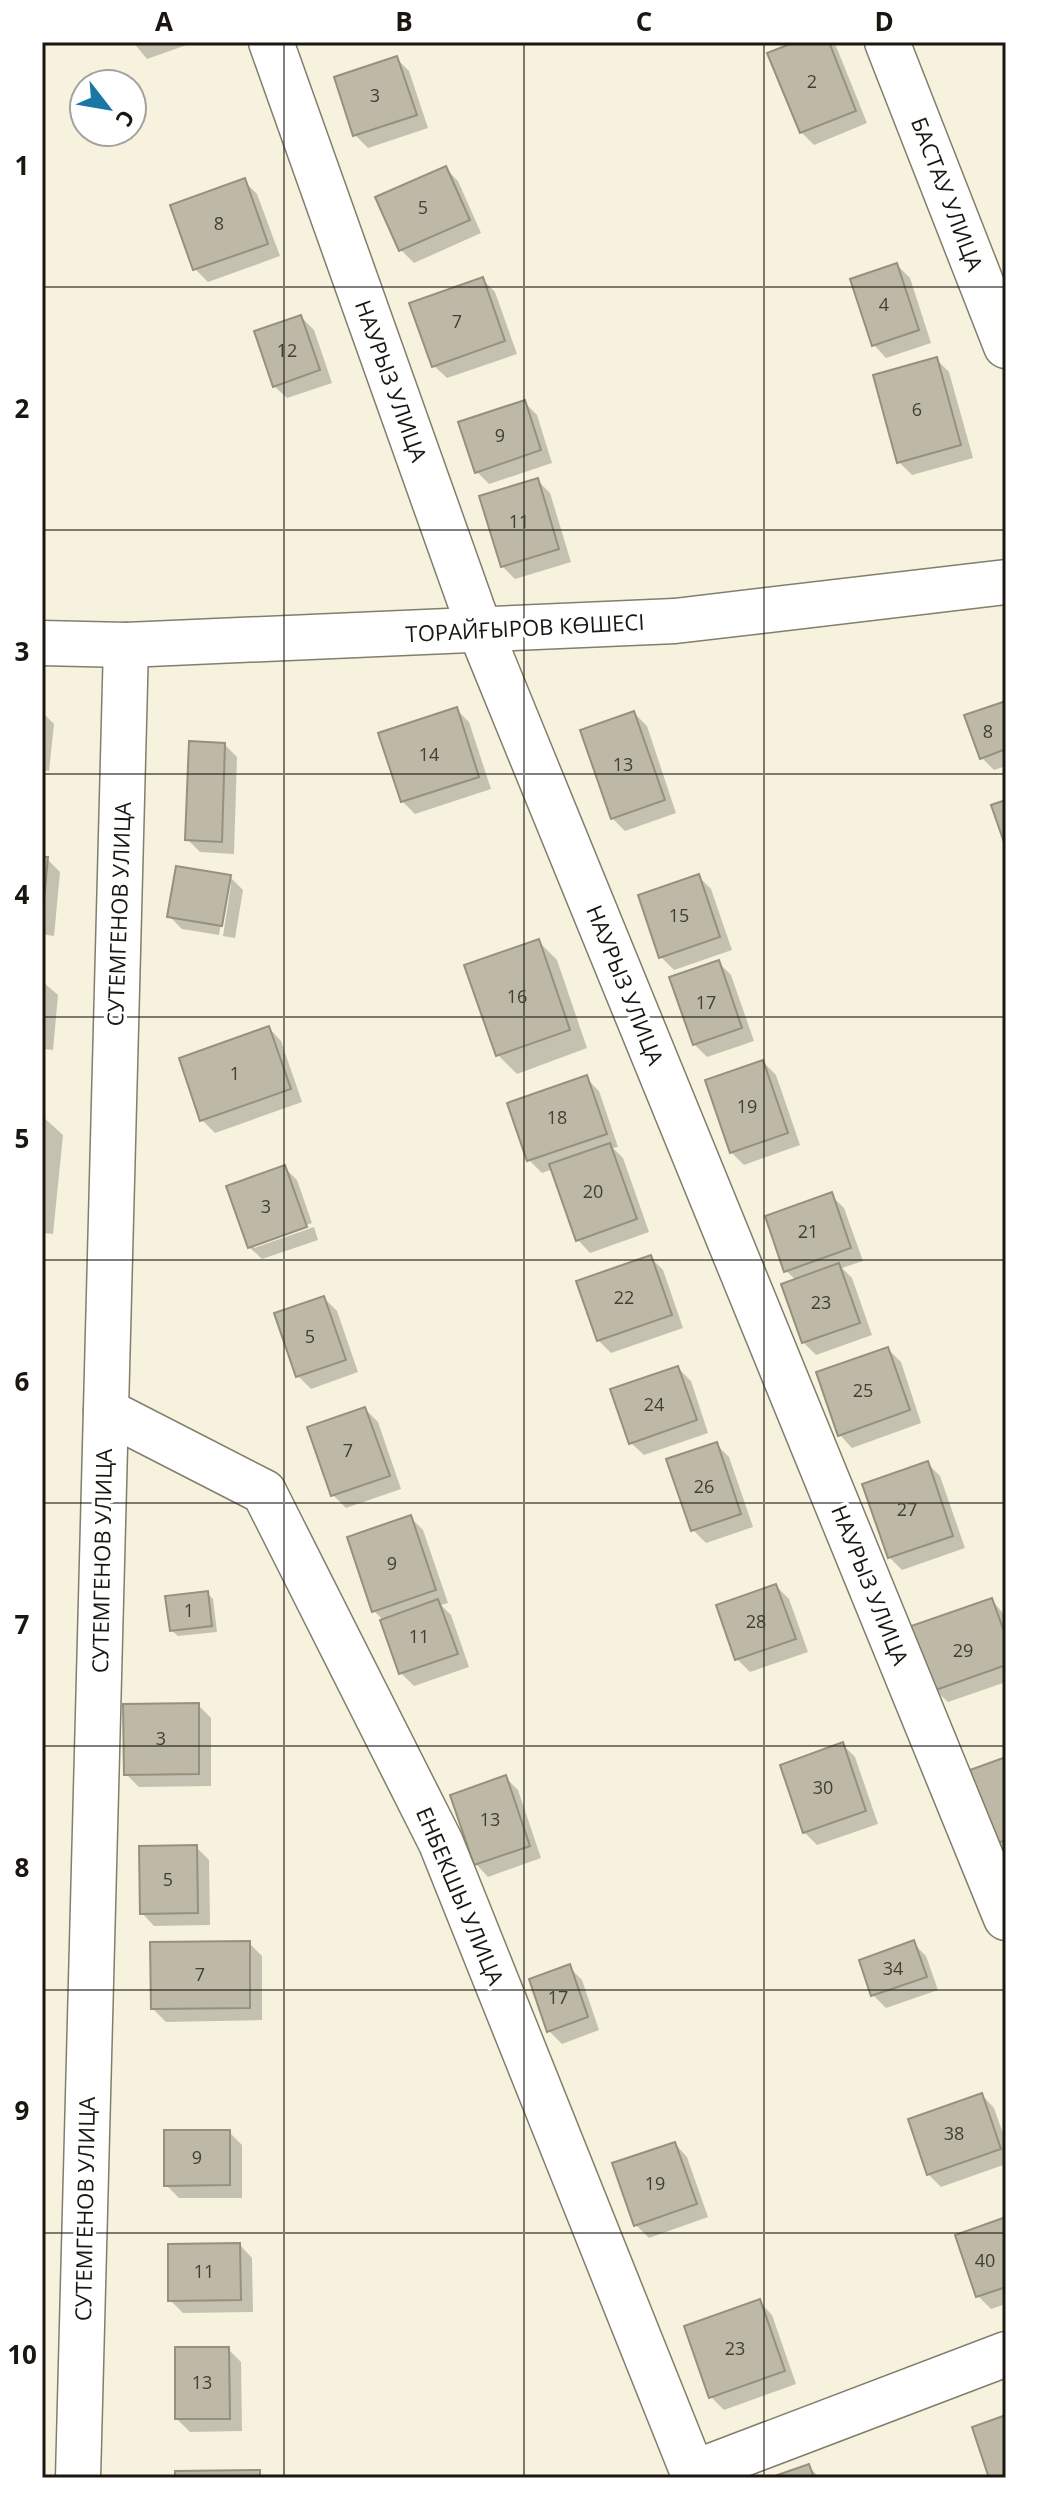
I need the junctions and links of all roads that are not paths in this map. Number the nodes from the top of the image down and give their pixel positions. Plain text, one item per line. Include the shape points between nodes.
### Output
1 (271, 42) edge
2 (887, 42) edge
3 (1006, 346) edge
4 (1006, 582) edge
5 (480, 630) junction
6 (42, 643) edge
7 (126, 645) junction
8 (106, 1411) junction
9 (1006, 1918) edge
10 (1006, 2354) edge
11 (694, 2476) edge
12 (78, 2478) edge

1 - 5 street, НАУРЫЗ УЛИЦА
2 - 3 street, БАСТАУ УЛИЦА
4 - 5 street, ТОРАЙҒЫРОВ КӨШЕСІ via 675,621
5 - 7 street, ТОРАЙҒЫРОВ КӨШЕСІ
5 - 9 street, НАУРЫЗ УЛИЦА
6 - 7 street, ТОРАЙҒЫРОВ КӨШЕСІ
7 - 8 street, СУТЕМГЕНОВ УЛИЦА
8 - 11 street, ЕНБЕКШЫ УЛИЦА via 264,1492 441,1843
8 - 12 street, СУТЕМГЕНОВ УЛИЦА
10 - 11 street

